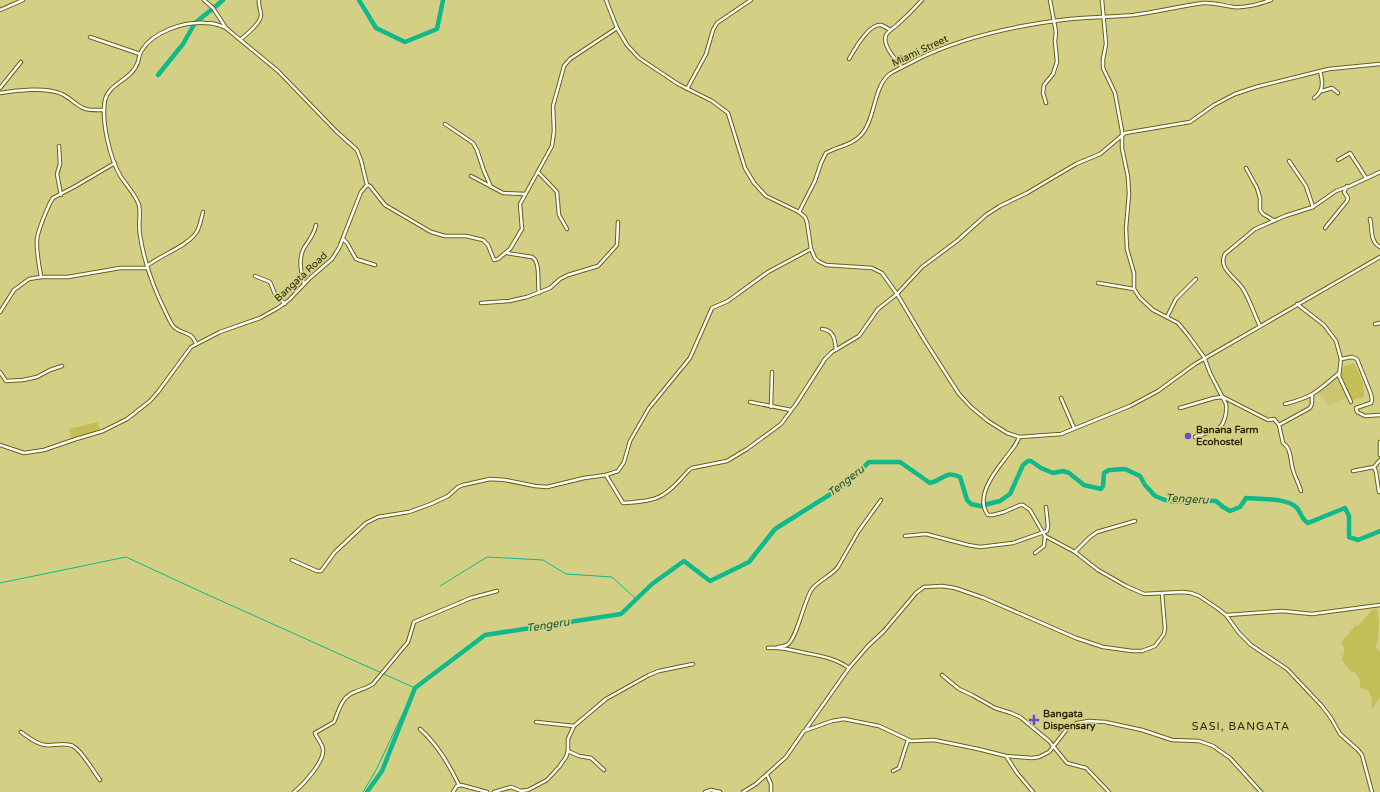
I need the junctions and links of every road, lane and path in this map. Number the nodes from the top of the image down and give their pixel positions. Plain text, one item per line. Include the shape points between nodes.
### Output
1 (23, 0) edge
2 (204, 0) edge
3 (259, 0) edge
4 (606, 0) edge
5 (751, 0) edge
6 (922, 0) edge
7 (1050, 0) edge
8 (1102, 0) edge
9 (1272, 0) edge
10 (1210, 1) edge
11 (0, 10) edge
12 (1104, 17) junction
13 (1055, 22) junction
14 (226, 28) junction
15 (617, 28) junction
16 (890, 30) junction
17 (90, 37) dead end
18 (241, 39) junction
19 (140, 54) junction
20 (849, 59) dead end
21 (21, 62) dead end
22 (1380, 64) edge
23 (902, 67) junction
24 (1320, 71) junction
25 (0, 88) edge
26 (687, 89) junction
27 (1321, 91) junction
28 (0, 93) edge
29 (1338, 93) dead end
30 (1314, 98) dead end
31 (1046, 103) dead end
32 (104, 110) junction
33 (445, 124) dead end
34 (1122, 135) junction
35 (59, 146) dead end
36 (1338, 160) dead end
37 (1288, 161) dead end
38 (115, 163) junction
39 (1246, 168) dead end
40 (538, 172) junction
41 (1380, 172) edge
42 (471, 176) dead end
43 (1366, 178) junction
44 (367, 185) junction
45 (1347, 186) junction
46 (491, 187) junction
47 (526, 194) junction
48 (61, 195) junction
49 (1314, 207) junction
50 (203, 212) dead end
51 (799, 212) junction
52 (1370, 219) dead end
53 (1274, 221) junction
54 (618, 222) dead end
55 (316, 225) dead end
56 (1325, 228) dead end
57 (567, 229) dead end
58 (343, 239) junction
59 (1380, 247) edge
60 (811, 249) junction
61 (506, 253) junction
62 (1380, 257) edge
63 (375, 265) dead end
64 (148, 267) junction
65 (255, 276) dead end
66 (41, 277) junction
67 (1196, 279) dead end
68 (1098, 283) dead end
69 (304, 284) junction
70 (1134, 289) junction
71 (539, 293) junction
72 (897, 294) junction
73 (481, 303) dead end
74 (285, 304) junction
75 (1297, 304) junction
76 (0, 312) edge
77 (1167, 317) junction
78 (1380, 323) edge
79 (1375, 324) dead end
80 (1260, 326) junction
81 (822, 329) dead end
82 (196, 344) junction
83 (836, 350) junction
84 (1205, 359) junction
85 (1341, 359) junction
86 (62, 366) dead end
87 (0, 372) edge
88 (772, 372) dead end
89 (1339, 373) junction
90 (1312, 396) dead end
91 (1223, 397) junction
92 (1061, 398) dead end
93 (750, 402) dead end
94 (1351, 402) dead end
95 (1285, 404) dead end
96 (771, 407) junction
97 (1180, 408) dead end
98 (791, 410) junction
99 (1380, 415) edge
100 (1279, 425) junction
101 (1074, 428) junction
102 (1019, 437) junction
103 (1195, 437) dead end
104 (1380, 442) edge
105 (0, 446) edge
106 (1380, 455) edge
107 (1380, 460) edge
108 (1374, 467) junction
109 (1353, 472) dead end
110 (606, 475) junction
111 (1301, 491) dead end
112 (1379, 492) edge
113 (882, 500) dead end
114 (1046, 508) dead end
115 (1135, 521) dead end
116 (1042, 532) junction
117 (905, 536) dead end
118 (1046, 536) junction
119 (1075, 552) junction
120 (1035, 553) dead end
121 (292, 560) dead end
122 (497, 591) dead end
123 (1162, 594) junction
124 (1380, 605) edge
125 (1226, 615) junction
126 (778, 647) junction
127 (768, 648) dead end
128 (693, 664) dead end
129 (849, 668) junction
130 (942, 675) dead end
131 (536, 722) dead end
132 (574, 726) junction
133 (420, 729) dead end
134 (805, 730) junction
135 (21, 732) dead end
136 (908, 740) junction
137 (1053, 746) junction
138 (568, 751) junction
139 (1006, 756) junction
140 (604, 770) dead end
141 (893, 771) dead end
142 (767, 775) junction
143 (100, 780) dead end
144 (458, 786) junction
145 (294, 792) edge
146 (453, 792) edge
147 (487, 792) edge
148 (494, 792) edge
149 (705, 792) edge
150 (720, 792) edge
151 (743, 792) edge
152 (771, 792) edge
153 (1033, 792) edge
154 (1109, 792) edge
155 (1261, 792) edge
156 (1372, 792) edge

1 - 11 street
2 - 14 street via 213,8
3 - 18 street via 258,6 262,16
4 - 15 street
5 - 26 street via 717,23 709,48
6 - 16 street
7 - 13 street
8 - 12 street
9 - 10 street, Miami Street via 1242,7
10 - 12 street, Miami Street via 1141,14
12 - 13 street, Miami Street
12 - 34 street via 1106,45 1103,68 1115,93
13 - 23 street, Miami Street via 967,40 932,52
13 - 31 street via 1057,62 1053,74 1044,85
14 - 18 street
14 - 19 street via 205,23 174,28 158,34 145,45
15 - 26 street via 639,58
15 - 40 street via 570,59 564,66 553,106 552,146
16 - 20 street via 882,25 875,26 866,34
16 - 23 street via 886,35 886,43
17 - 19 street
18 - 44 street via 283,76 336,132 357,150
19 - 32 street via 132,72 109,92
21 - 25 street
22 - 24 street
23 - 51 street, Miami Street via 890,74 882,84 862,133 853,142 825,155
24 - 27 street
24 - 34 street via 1241,92 1214,105 1190,122
26 - 51 street via 712,101 728,113 745,168 759,189 774,201
27 - 29 street via 1333,88
27 - 30 street
28 - 32 street via 52,91 88,110
32 - 38 street
33 - 46 street via 473,143
34 - 70 street via 1128,186 1127,244 1134,273
34 - 72 street via 1100,154 1076,164 992,211 929,261
35 - 48 street via 60,164 57,174
36 - 43 street via 1350,153
37 - 49 street via 1306,186
38 - 48 street
38 - 64 street via 138,204 139,230
39 - 53 street via 1257,188 1260,210
40 - 47 street
40 - 57 street via 557,192 559,215
41 - 43 street
42 - 46 street
43 - 45 street
44 - 58 street, Bangata Road via 361,192
44 - 61 street via 385,205 431,232 445,236 481,239 488,246 494,260
45 - 49 street
45 - 56 street via 1344,194 1348,198 1347,201
46 - 47 street via 507,194
47 - 61 street via 520,206 522,228
48 - 66 street via 53,198 38,233
49 - 53 street
50 - 64 street via 194,236
51 - 60 street via 806,219
52 - 59 street via 1374,243
53 - 80 street via 1252,230 1223,258 1228,272 1243,289
54 - 71 street via 617,245 600,265 564,277
55 - 69 street via 301,258
58 - 63 street via 356,259
58 - 69 street, Bangata Road via 332,259
60 - 72 street via 815,258 822,264 878,270
60 - 110 street via 768,272 728,301 712,308 690,358 640,422 630,440 622,466 614,473
61 - 71 street via 535,258 538,265
62 - 75 street
64 - 66 street
64 - 82 street via 169,320 177,329 193,337
65 - 74 street via 270,282 275,294
66 - 76 street via 28,279 14,290
67 - 77 street via 1176,299
68 - 70 street
69 - 74 street, Bangata Road
70 - 77 street via 1150,308
71 - 73 street via 509,301
72 - 83 street via 878,309 859,336
72 - 102 street via 962,397 995,426
74 - 82 street, Bangata Road via 265,316 225,330
75 - 80 street
75 - 85 street via 1318,318 1326,327 1337,345
77 - 84 street via 1183,328
78 - 79 street
80 - 84 street
81 - 83 street via 827,329 832,334
82 - 105 street, Bangata Road via 189,349 150,401 118,424 36,452 21,453
83 - 98 street via 825,359
84 - 91 street
84 - 101 street via 1158,391 1130,406
85 - 89 street
85 - 99 street via 1352,357 1357,360 1371,394 1371,403 1356,408 1357,412 1365,416
86 - 87 street via 24,380 6,380
88 - 96 street
89 - 94 street
89 - 95 street via 1317,392
90 - 100 street via 1310,408
91 - 97 street
91 - 100 street via 1268,420 1274,419
91 - 103 street via 1227,409 1224,423 1218,429
92 - 101 street
93 - 96 street
96 - 98 street
98 - 110 street via 781,424 752,446 727,461 688,470 670,491 659,498 624,504
100 - 111 street
101 - 102 street via 1061,434
102 - 116 street via 1015,448 994,473 983,496 984,508 988,515 993,515 1023,505 1029,508
104 - 106 street
107 - 108 street
108 - 109 street
108 - 112 street
110 - 121 street via 547,487 495,479 474,482 460,486 448,496 425,507 370,520 335,552 321,571
113 - 126 street via 858,532 835,571 816,584 812,590 790,642
114 - 116 street via 1048,528
115 - 119 street via 1097,532
116 - 117 street via 1013,543 980,547 926,534
116 - 118 street
118 - 119 street
118 - 120 street via 1044,546
119 - 123 street via 1098,570 1137,592
122 - 145 street via 471,598 414,622 408,642 373,684 346,698 334,722 315,733 323,754 310,776
123 - 125 street via 1191,593
123 - 129 street via 1164,634 1155,646 1132,651 1103,647 1076,638 955,588 924,587
124 - 125 street via 1312,614 1282,611
125 - 156 street via 1250,645 1287,669 1322,706 1340,734 1362,755
126 - 127 street
126 - 129 street via 830,657
128 - 132 street via 668,668 649,675 606,699
129 - 134 street
130 - 137 street via 959,689 995,708 1020,717
131 - 132 street
132 - 138 street via 568,739
133 - 144 street via 438,748
134 - 136 street via 832,720 844,719 879,726
134 - 142 street via 786,757
135 - 143 street via 44,745 74,746
136 - 139 street via 941,741
136 - 141 street via 900,768
137 - 139 street via 1048,752 1036,758
137 - 154 street via 1067,763 1086,768
137 - 155 street via 1070,727 1089,721 1142,730 1172,740 1199,741 1224,753
138 - 140 street via 588,757
138 - 148 street via 554,774 531,789 521,791 511,787
139 - 153 street
142 - 151 street
142 - 152 street
144 - 146 street
144 - 147 street
149 - 150 street

